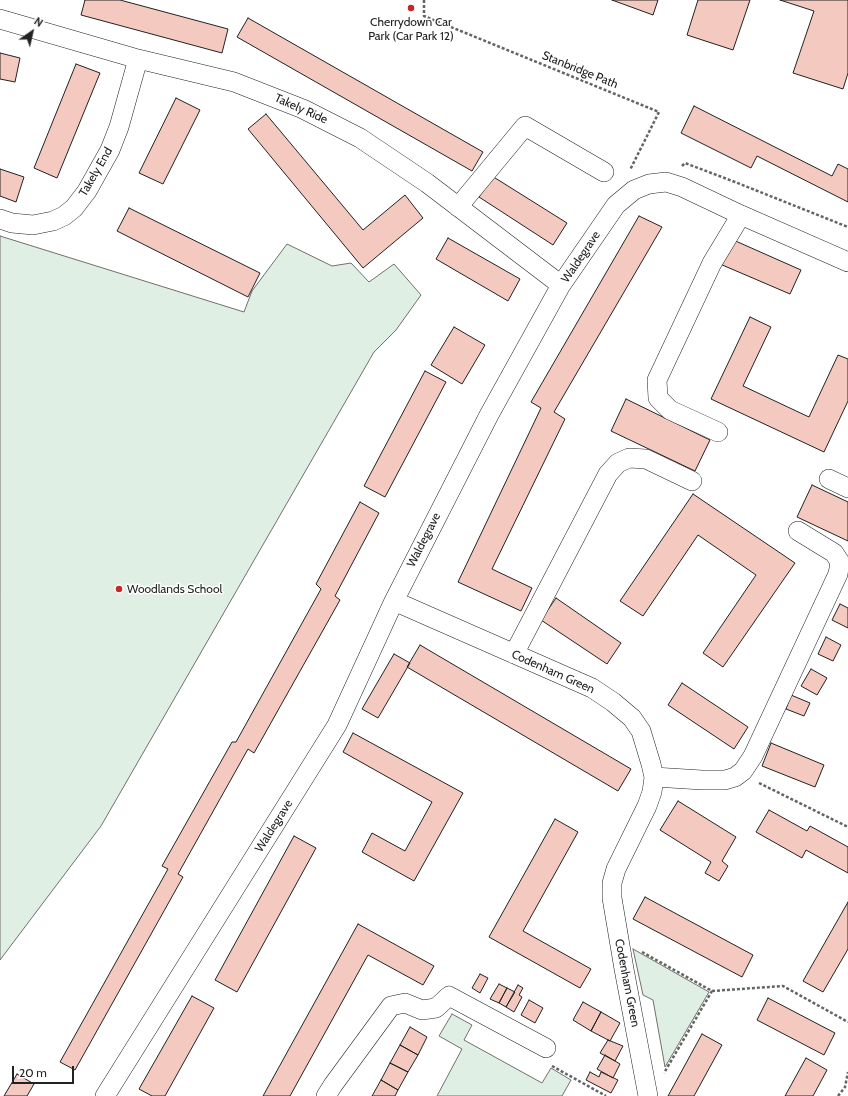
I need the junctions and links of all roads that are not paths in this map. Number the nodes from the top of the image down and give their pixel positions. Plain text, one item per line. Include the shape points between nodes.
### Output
1 (0, 19) edge
2 (138, 59) junction
3 (604, 172) dead end
4 (458, 207) junction
5 (741, 215) junction
6 (0, 219) edge
7 (848, 262) edge
8 (562, 285) junction
9 (718, 432) dead end
10 (829, 479) dead end
11 (692, 481) dead end
12 (848, 488) edge
13 (798, 531) dead end
14 (394, 601) junction
15 (514, 654) junction
16 (654, 777) junction
17 (546, 1048) road end
18 (109, 1095) edge
19 (326, 1096) edge
20 (648, 1096) edge

1 - 2 street, Takely Ride
2 - 4 street, Takely Ride via 234,82 303,109 360,138
2 - 6 street, Takely End via 110,150 92,184 74,208 53,221 33,225
3 - 4 street via 524,126
4 - 8 street, Takely Ride
5 - 7 street, Waldegrave
5 - 8 street, Waldegrave via 682,187 666,182 648,184 634,190 616,205
5 - 9 street via 712,263 657,380 658,398 670,410
8 - 14 street, Waldegrave via 464,462
10 - 12 street
11 - 15 street via 646,459 630,458 618,463 608,474
13 - 16 street via 834,553 840,562 838,574 753,756 743,771 725,780
14 - 15 street, Codenham Green
14 - 18 street, Waldegrave via 337,725
15 - 16 street, Codenham Green via 592,688 632,718 646,743
16 - 20 street, Codenham Green via 647,806 612,883 612,898
17 - 19 street via 449,996 436,1008 422,1010 405,1003 391,1006

